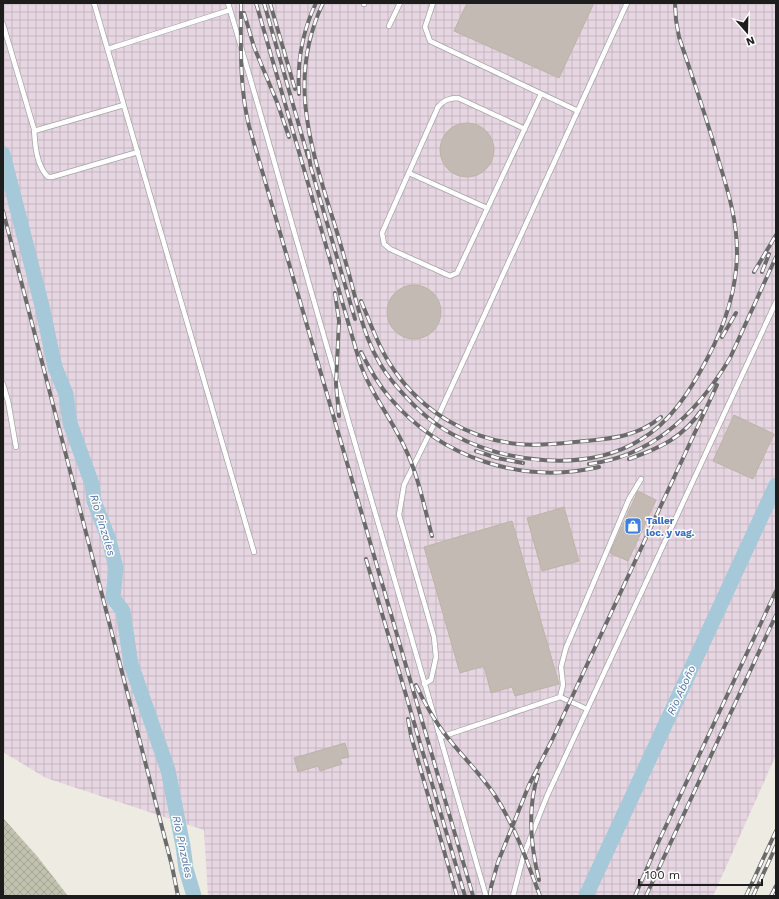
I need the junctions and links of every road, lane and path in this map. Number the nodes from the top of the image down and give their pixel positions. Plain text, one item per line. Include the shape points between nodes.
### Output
1 (94, 3) edge
2 (228, 3) edge
3 (400, 3) edge
4 (433, 3) edge
5 (627, 3) edge
6 (230, 10) junction
7 (3, 24) edge
8 (389, 26) dead end
9 (108, 49) junction
10 (541, 94) junction
11 (124, 106) junction
12 (578, 111) junction
13 (525, 129) junction
14 (34, 131) junction
15 (138, 152) junction
16 (409, 173) junction
17 (487, 208) junction
18 (776, 302) edge
19 (3, 384) edge
20 (16, 447) dead end
21 (641, 479) dead end
22 (254, 552) dead end
23 (424, 684) junction
24 (560, 697) junction
25 (587, 709) junction
26 (441, 737) junction
27 (486, 896) edge
28 (513, 896) edge

1 - 9 lane
2 - 6 lane
3 - 8 lane
4 - 10 lane via 425,28 430,41
5 - 12 lane
6 - 9 lane
6 - 23 lane
7 - 14 lane
9 - 11 lane
10 - 12 lane
10 - 13 lane
11 - 14 lane
11 - 15 lane
12 - 23 lane via 404,485 399,515 436,650 431,680
13 - 16 lane via 458,98 451,98 438,107
13 - 17 lane
14 - 15 lane via 35,146 43,172 48,177
15 - 22 lane
16 - 17 lane
16 - 17 lane via 382,233 384,244 390,250 450,276 457,273
18 - 25 lane
19 - 20 lane
21 - 24 lane via 623,512 566,648 561,667 563,685
23 - 26 lane
24 - 25 lane
24 - 26 lane
25 - 28 lane via 532,832
26 - 27 lane

